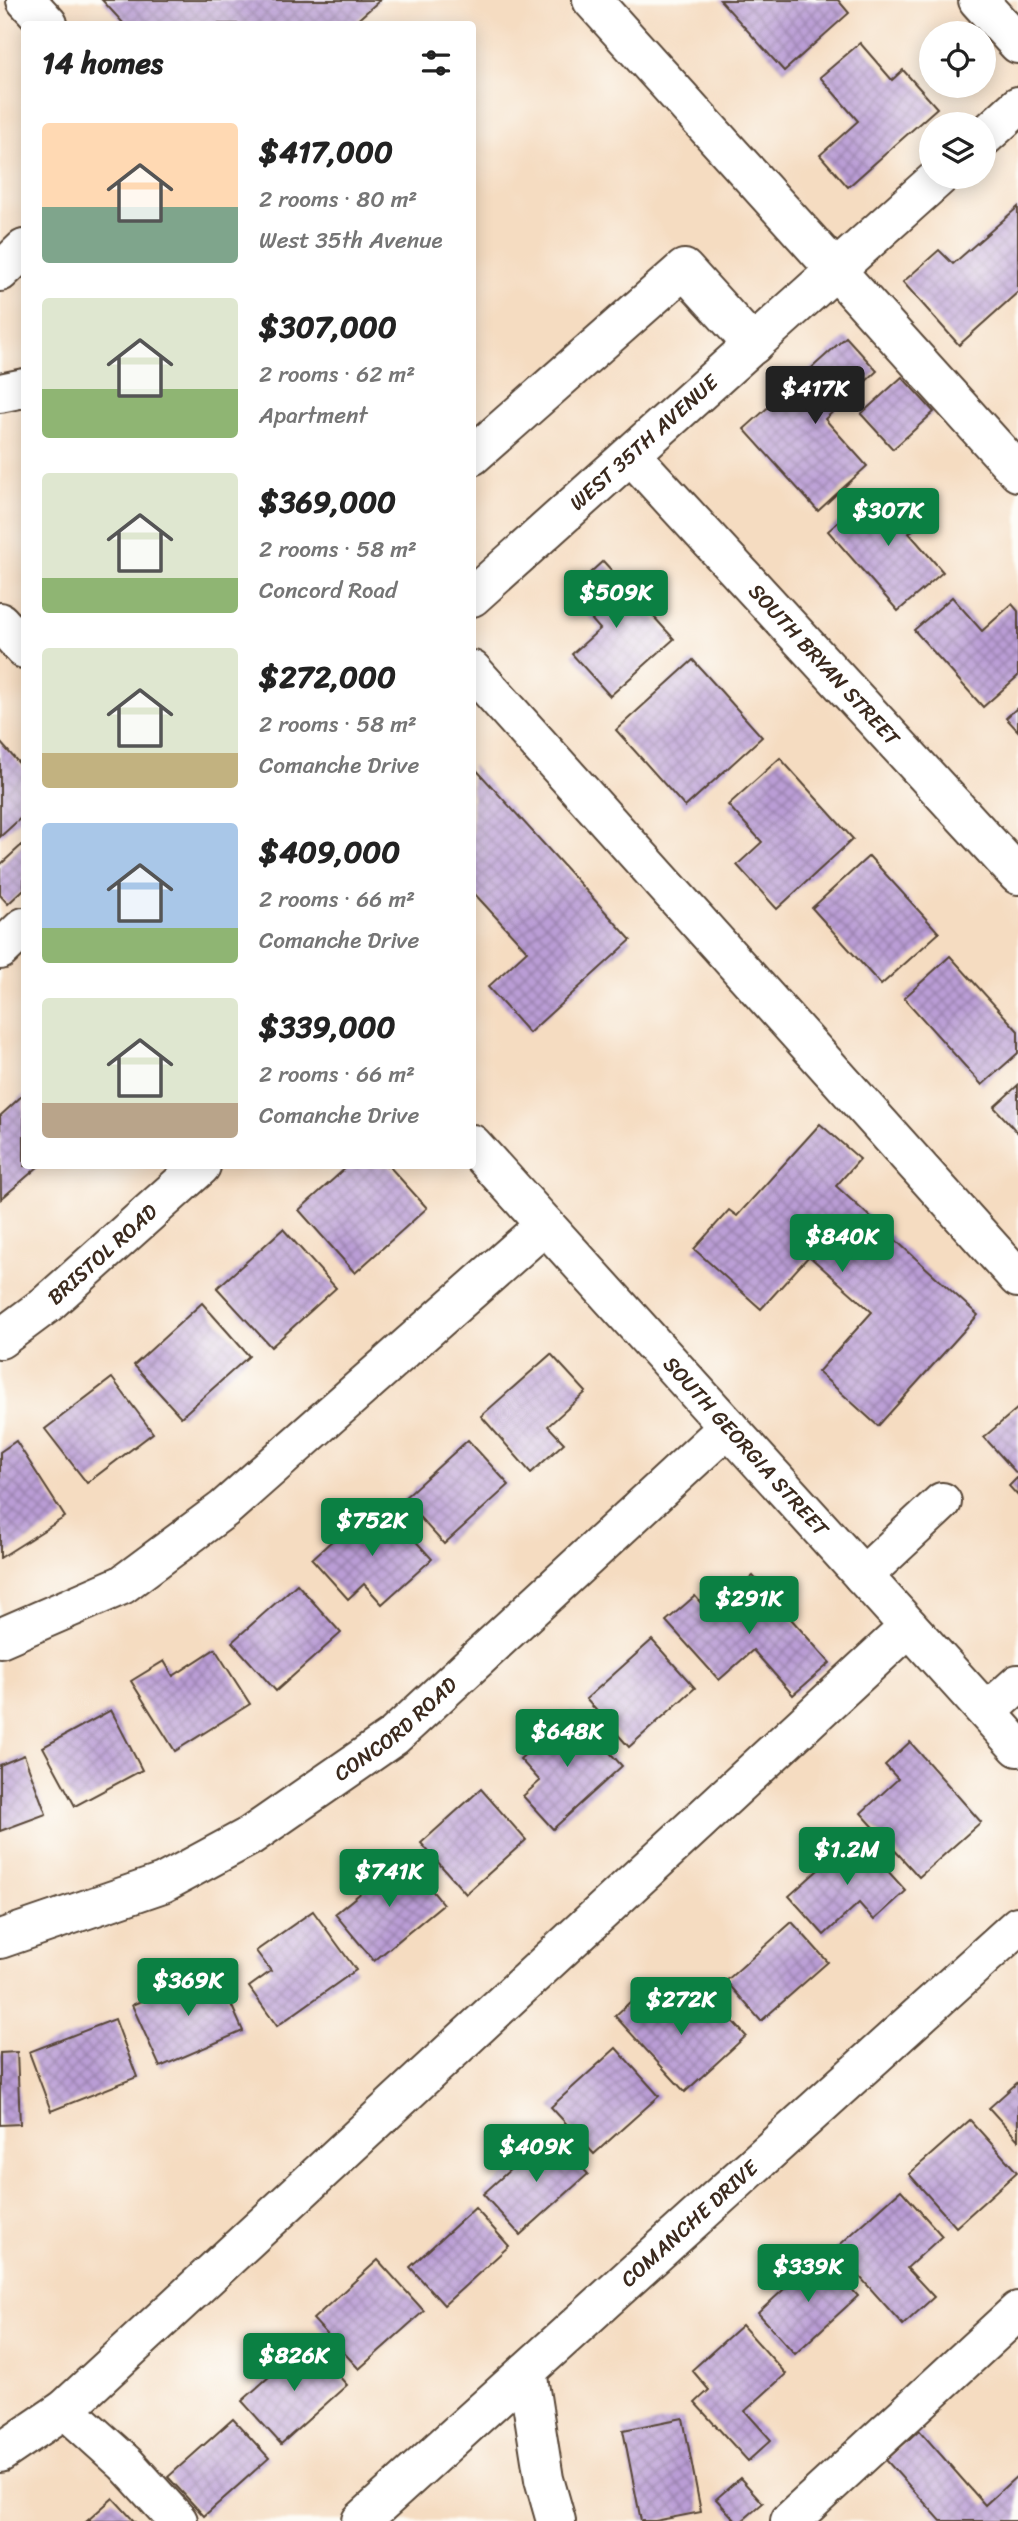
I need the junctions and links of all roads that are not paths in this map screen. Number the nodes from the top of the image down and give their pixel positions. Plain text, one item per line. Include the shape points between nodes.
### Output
1 (26, 0) edge
2 (592, 0) edge
3 (978, 0) edge
4 (45, 21) edge
5 (1018, 44) edge
6 (1018, 106) edge
7 (996, 126) edge
8 (926, 189) edge
9 (21, 252) edge
10 (836, 270) junction
11 (0, 272) edge
12 (752, 345) junction
13 (21, 389) edge
14 (0, 393) edge
15 (476, 452) edge
16 (631, 454) junction
17 (1018, 472) edge
18 (476, 593) edge
19 (0, 622) edge
20 (21, 646) edge
21 (476, 674) edge
22 (1018, 875) edge
23 (21, 930) edge
24 (0, 950) edge
25 (476, 1148) edge
26 (198, 1169) edge
27 (545, 1225) junction
28 (1018, 1278) edge
29 (0, 1339) edge
30 (728, 1427) junction
31 (942, 1502) dead end
32 (863, 1576) junction
33 (909, 1627) junction
34 (0, 1638) edge
35 (1018, 1684) edge
36 (986, 1713) junction
37 (1018, 1747) edge
38 (1018, 1926) edge
39 (0, 1938) edge
40 (1018, 2311) edge
41 (527, 2371) junction
42 (65, 2409) junction
43 (0, 2453) edge
44 (178, 2521) edge
45 (361, 2521) edge
46 (556, 2521) edge
47 (790, 2521) edge

1 - 4 street
2 - 10 street
3 - 5 street
6 - 7 street
8 - 10 street, WEST 35TH AVENUE
9 - 11 street
10 - 12 street, WEST 35TH AVENUE
10 - 17 street
12 - 15 street via 684,269
12 - 16 street, WEST 35TH AVENUE
13 - 14 street
16 - 18 street, WEST 35TH AVENUE
16 - 22 street, SOUTH BRYAN STREET
19 - 20 street
21 - 28 street
23 - 24 street
25 - 27 street, SOUTH GEORGIA STREET
26 - 29 street, BRISTOL ROAD via 47,1304
27 - 30 street, SOUTH GEORGIA STREET
27 - 34 street via 224,1509 122,1585
30 - 32 street, SOUTH GEORGIA STREET
30 - 39 street, CONCORD ROAD via 393,1737 250,1836 163,1883
31 - 32 street
32 - 33 street, SOUTH GEORGIA STREET
33 - 36 street, SOUTH GEORGIA STREET
33 - 42 street
35 - 36 street
36 - 37 street, SOUTH GEORGIA STREET
38 - 41 street, COMANCHE DRIVE
40 - 47 street
41 - 45 street, COMANCHE DRIVE
41 - 46 street via 544,2479
42 - 43 street
42 - 44 street via 126,2464

